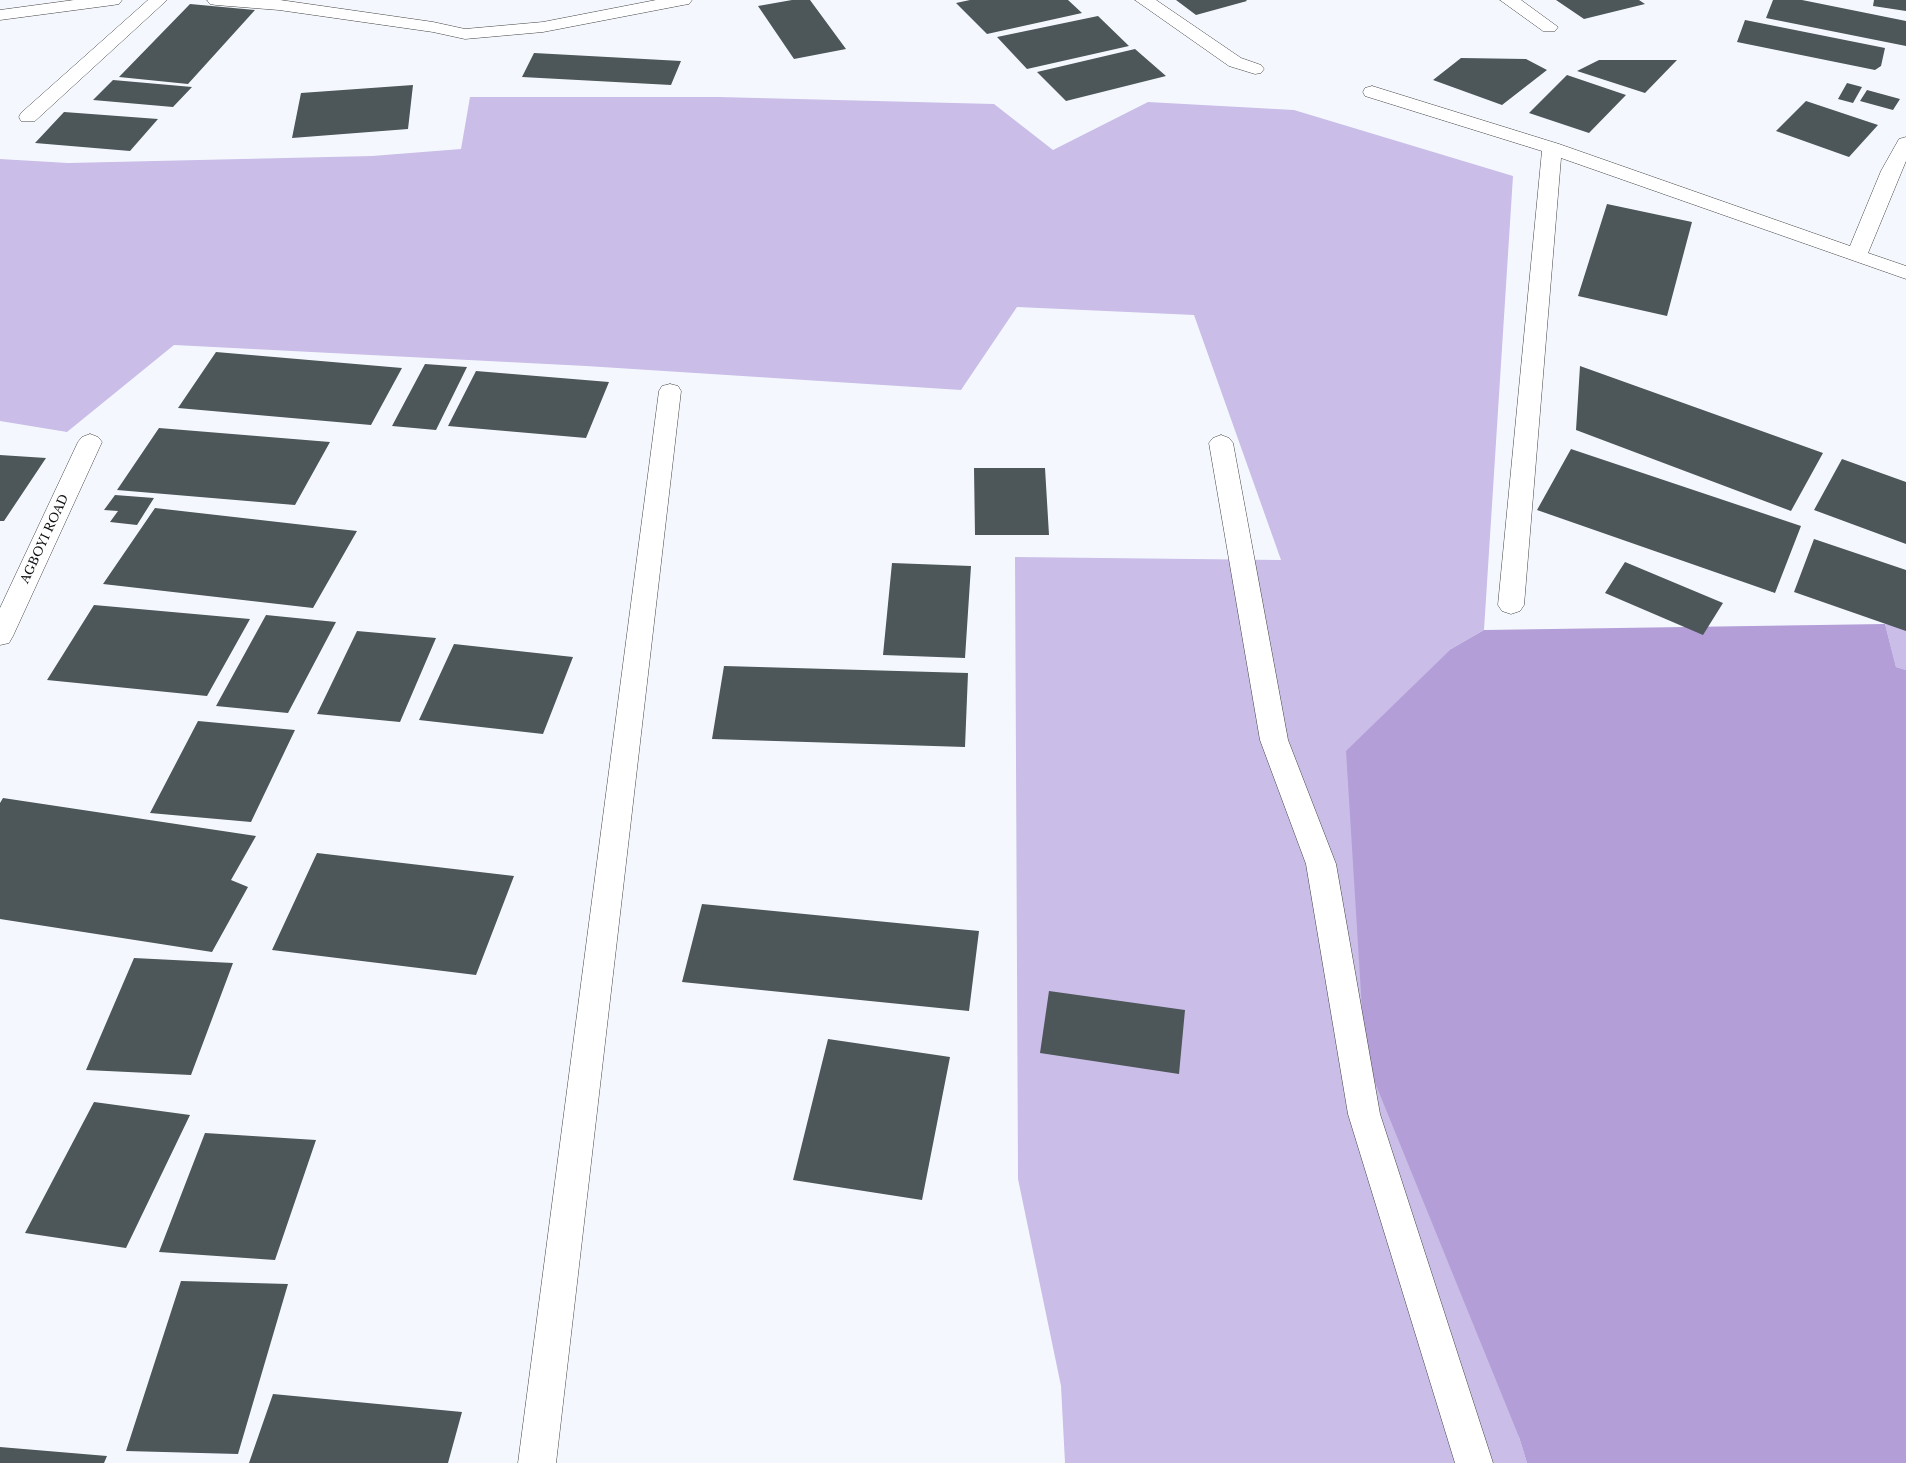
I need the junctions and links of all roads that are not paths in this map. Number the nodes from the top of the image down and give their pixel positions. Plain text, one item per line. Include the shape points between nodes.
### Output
1 (113, 0) edge
2 (158, 0) edge
3 (216, 0) edge
4 (683, 0) edge
5 (1144, 0) edge
6 (1508, 0) edge
7 (0, 16) edge
8 (1549, 27) dead end
9 (1255, 69) dead end
10 (1372, 92) dead end
11 (28, 117) dead end
12 (1906, 143) edge
13 (1552, 148) junction
14 (1857, 254) junction
15 (1906, 272) edge
16 (670, 392) dead end
17 (90, 442) dead end
18 (1221, 442) dead end
19 (1511, 605) dead end
20 (0, 636) edge
21 (537, 1463) edge
22 (1474, 1463) edge

1 - 7 street
2 - 11 street
3 - 4 street via 279,5 465,34 543,27
5 - 9 street via 1235,62
6 - 8 street
10 - 13 street
12 - 14 street via 1891,170
13 - 14 street
13 - 19 street
14 - 15 street
16 - 21 street
17 - 20 street, AGBOYI ROAD
18 - 22 street via 1274,740 1320,864 1364,1114

